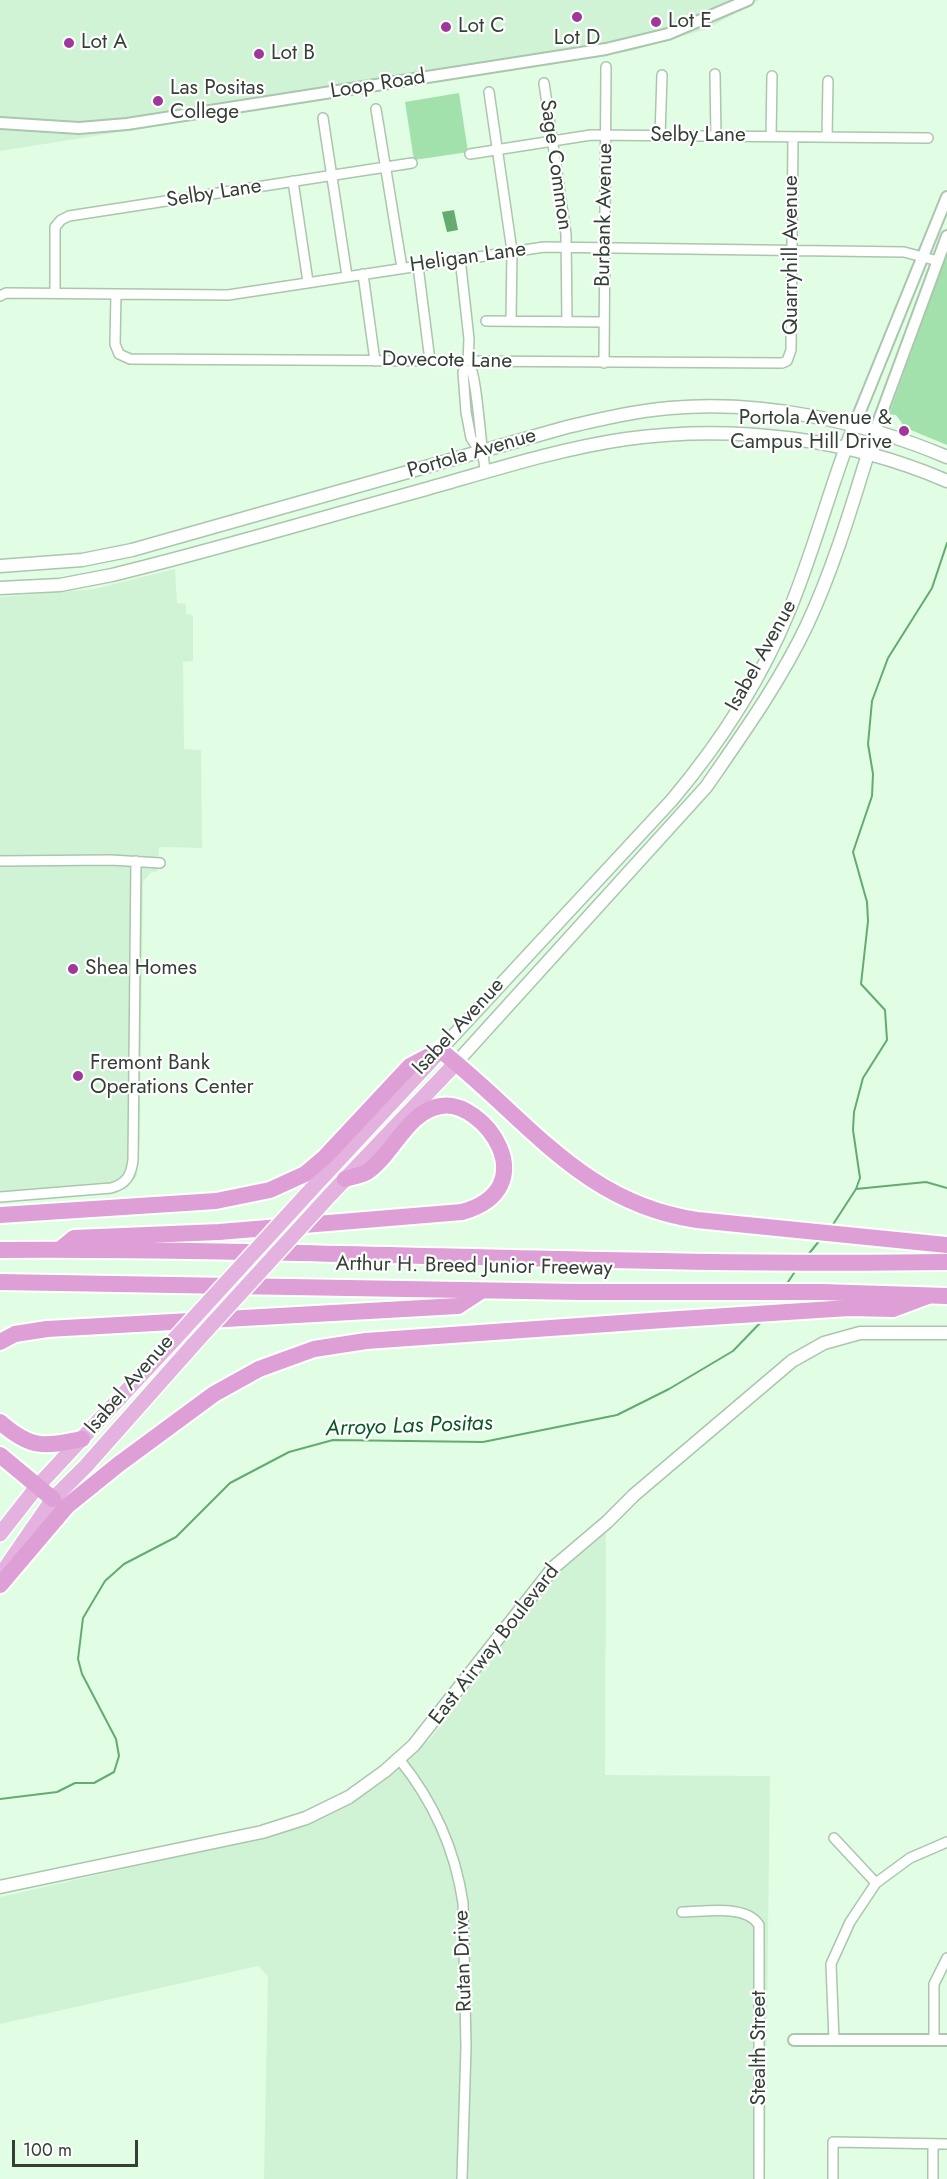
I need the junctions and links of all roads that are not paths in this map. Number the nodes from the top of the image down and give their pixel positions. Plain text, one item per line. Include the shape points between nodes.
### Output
1 (748, 0) edge
2 (606, 67) dead end
3 (715, 74) dead end
4 (662, 75) dead end
5 (772, 76) dead end
6 (828, 81) dead end
7 (543, 83) dead end
8 (489, 92) dead end
9 (376, 109) dead end
10 (323, 118) dead end
11 (0, 123) edge
12 (606, 136) junction
13 (660, 136) junction
14 (716, 136) junction
15 (771, 137) junction
16 (793, 137) junction
17 (828, 137) junction
18 (928, 138) dead end
19 (552, 141) junction
20 (498, 150) junction
21 (471, 154) dead end
22 (412, 163) dead end
23 (386, 167) junction
24 (331, 175) junction
25 (293, 181) junction
26 (947, 197) edge
27 (947, 236) edge
28 (567, 248) junction
29 (605, 248) junction
30 (512, 251) junction
31 (792, 251) junction
32 (923, 256) junction
33 (460, 258) junction
34 (938, 261) junction
35 (418, 266) junction
36 (402, 268) junction
37 (363, 274) junction
38 (347, 276) junction
39 (308, 282) junction
40 (55, 293) junction
41 (116, 294) junction
42 (3, 295) edge
43 (486, 321) dead end
44 (511, 321) junction
45 (567, 322) junction
46 (604, 322) junction
47 (375, 361) junction
48 (430, 361) junction
49 (468, 362) junction
50 (604, 363) junction
51 (776, 364) joint
52 (854, 426) junction
53 (875, 431) junction
54 (845, 449) junction
55 (480, 452) junction
56 (868, 454) junction
57 (947, 457) edge
58 (486, 472) junction
59 (947, 481) edge
60 (0, 566) edge
61 (0, 588) edge
62 (0, 861) edge
63 (136, 861) junction
64 (160, 863) dead end
65 (440, 1050) junction
66 (456, 1063) junction
67 (345, 1179) junction
68 (0, 1197) edge
69 (0, 1215) edge
70 (947, 1245) edge
71 (60, 1249) junction
72 (0, 1250) edge
73 (947, 1262) edge
74 (0, 1282) edge
75 (482, 1291) junction
76 (928, 1296) junction
77 (947, 1296) edge
78 (947, 1333) edge
79 (0, 1342) edge
80 (0, 1422) edge
81 (82, 1439) junction
82 (0, 1455) edge
83 (36, 1488) junction
84 (53, 1499) junction
85 (0, 1534) edge
86 (0, 1576) edge
87 (0, 1585) edge
88 (399, 1759) junction
89 (834, 1838) dead end
90 (947, 1842) edge
91 (876, 1883) junction
92 (0, 1887) edge
93 (682, 1912) dead end
94 (947, 1958) edge
95 (794, 2040) dead end
96 (834, 2040) junction
97 (934, 2040) junction
98 (947, 2040) edge
99 (933, 2144) junction
100 (947, 2144) edge
101 (462, 2179) edge
102 (759, 2179) edge
103 (833, 2179) edge
104 (933, 2179) edge

1 - 11 street, Loop Road via 668,34 606,49 127,124 79,128
2 - 12 street, Burbank Avenue
3 - 14 street
4 - 13 street
5 - 15 street
6 - 17 street
7 - 19 street, Sage Common
8 - 20 street
9 - 23 street
10 - 24 street
12 - 13 street, Selby Lane
12 - 19 street, Selby Lane
12 - 29 street, Burbank Avenue
13 - 14 street, Selby Lane
14 - 15 street, Selby Lane
15 - 16 street, Selby Lane
16 - 17 street, Selby Lane
16 - 31 street, Quarryhill Avenue
17 - 18 street, Selby Lane
19 - 20 street, Selby Lane
19 - 28 street, Sage Common
20 - 21 street, Selby Lane
20 - 30 street
22 - 23 street, Selby Lane
23 - 24 street, Selby Lane
23 - 36 street
24 - 25 street, Selby Lane
24 - 38 street
25 - 39 street
25 - 40 street, Selby Lane via 69,216 56,227
26 - 32 street
27 - 34 street
28 - 29 street, Heligan Lane
28 - 30 street, Heligan Lane
28 - 45 street, Sage Common
29 - 31 street, Heligan Lane
29 - 46 street, Burbank Avenue
30 - 33 street, Heligan Lane
30 - 44 street
31 - 32 street, Heligan Lane via 904,252
31 - 51 street, Quarryhill Avenue via 791,350 787,361
32 - 34 street, Heligan Lane
32 - 52 street
33 - 35 street, Heligan Lane
33 - 49 street via 468,319
34 - 53 street
35 - 36 street, Heligan Lane
35 - 48 street
36 - 37 street, Heligan Lane
37 - 38 street, Heligan Lane
37 - 47 street
38 - 39 street, Heligan Lane
39 - 41 street, Heligan Lane via 228,295
40 - 41 street, Heligan Lane
40 - 42 street, Heligan Lane
41 - 47 street, Dovecote Lane via 115,344 119,354 130,359
43 - 44 street
44 - 45 street
45 - 46 street
46 - 50 street, Burbank Avenue
47 - 48 street, Dovecote Lane
48 - 49 street, Dovecote Lane
49 - 50 street, Dovecote Lane
49 - 55 street via 463,372 466,412 471,438
50 - 51 street, Dovecote Lane
52 - 53 main road, Portola Avenue
52 - 54 main road, Isabel Avenue
52 - 55 main road, Portola Avenue via 757,409 670,408 615,416
53 - 56 main road, Isabel Avenue
53 - 57 main road, Portola Avenue
54 - 56 main road, Portola Avenue
54 - 58 main road, Portola Avenue via 754,434 668,434 586,447
54 - 65 main road, Isabel Avenue via 788,614 740,707 672,800
55 - 58 street
55 - 60 main road, Portola Avenue via 124,552 74,561
56 - 59 main road, Portola Avenue
56 - 66 main road, Isabel Avenue via 807,625 770,693 706,787
58 - 61 main road, Portola Avenue via 112,575 60,585
62 - 63 street
63 - 64 street
63 - 68 street via 133,1160 129,1176 118,1186
65 - 66 highway
65 - 69 highway via 410,1066 325,1158 305,1174 270,1190 216,1201
65 - 81 highway, Isabel Avenue, bridge
66 - 67 highway, Isabel Avenue
66 - 70 highway via 572,1167 632,1204 674,1216
67 - 71 highway via 367,1172 419,1117 440,1106 461,1109 486,1129 496,1140 506,1168 496,1193 487,1202 462,1212 219,1232 74,1239
67 - 84 highway, Isabel Avenue, bridge
71 - 72 highway, Arthur H. Breed Junior Freeway
71 - 73 highway, Arthur H. Breed Junior Freeway via 843,1264
74 - 75 highway, Arthur H. Breed Junior Freeway
75 - 76 highway, Arthur H. Breed Junior Freeway via 755,1291
75 - 79 highway via 458,1306 47,1329 15,1334
76 - 77 highway, Arthur H. Breed Junior Freeway
76 - 87 highway via 893,1309 849,1308 366,1341 314,1349 259,1369 214,1394 67,1506
78 - 88 main road, East Airway Boulevard via 860,1333 824,1343 792,1361 554,1567 441,1713
80 - 81 highway via 29,1443 53,1445
81 - 83 highway, Isabel Avenue
82 - 83 highway
83 - 84 highway
83 - 85 highway, Isabel Avenue
84 - 86 highway, Isabel Avenue
88 - 92 main road, East Airway Boulevard via 349,1797 284,1825
88 - 101 street, Rutan Drive via 438,1817 460,1881 465,1925 466,2047
89 - 91 street
90 - 91 street via 910,1858
91 - 96 street via 850,1922 831,1964
93 - 102 street, Stealth Street via 741,1912 755,1918 760,1933
94 - 97 street via 934,1984
95 - 96 street
96 - 97 street
97 - 98 street
99 - 100 street
99 - 103 street via 833,2142
99 - 104 street

